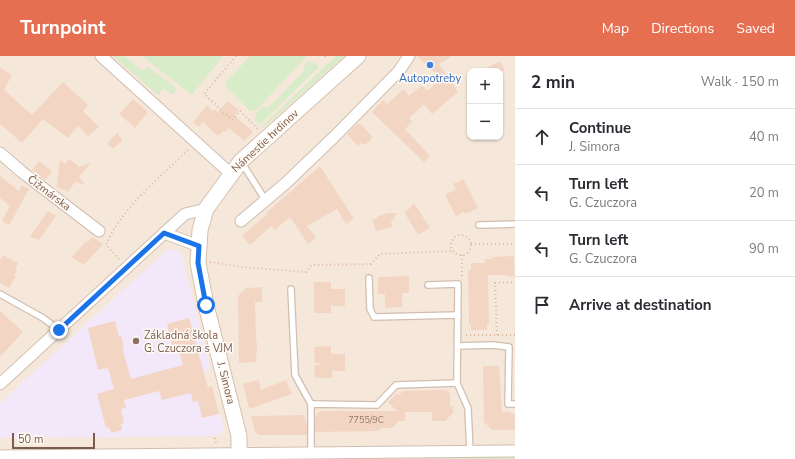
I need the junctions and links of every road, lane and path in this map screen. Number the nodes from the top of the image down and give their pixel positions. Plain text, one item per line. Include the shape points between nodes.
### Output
1 (101, 56) edge
2 (236, 56) edge
3 (358, 56) edge
4 (408, 56) edge
5 (258, 129) dead end
6 (191, 146) dead end
7 (0, 153) edge
8 (241, 161) junction
9 (231, 174) junction
10 (266, 201) junction
11 (206, 209) junction
12 (241, 221) dead end
13 (515, 224) edge
14 (478, 225) dead end
15 (99, 231) dead end
16 (164, 233) junction
17 (471, 244) junction
18 (515, 244) edge
19 (199, 246) junction
20 (452, 251) junction
21 (462, 255) junction
22 (207, 262) dead end
23 (127, 268) junction
24 (369, 278) dead end
25 (462, 278) dead end
26 (515, 282) edge
27 (428, 285) dead end
28 (291, 289) dead end
29 (0, 294) edge
30 (458, 315) junction
31 (59, 330) junction
32 (463, 332) dead end
33 (497, 335) junction
34 (515, 335) edge
35 (458, 346) junction
36 (457, 383) junction
37 (0, 384) edge
38 (311, 404) junction
39 (515, 404) edge
40 (515, 451) edge
41 (470, 452) junction
42 (305, 454) edge
43 (0, 456) edge
44 (239, 456) edge

1 - 9 street, Námestie hrdinov via 203,153
2 - 5 path via 204,94 232,120 240,112
3 - 8 main road, Námestie hrdinov
4 - 10 street via 399,72
6 - 23 path via 126,212 108,240 106,245
7 - 15 street, Čižmárska
8 - 9 main road, Námestie hrdinov
8 - 10 lane
9 - 11 main road, J. Simora
10 - 12 street
11 - 16 street via 185,214
11 - 19 main road, J. Simora
13 - 14 lane
16 - 19 street
16 - 23 street
17 - 18 path
17 - 20 path via 468,238 460,235 452,239
17 - 21 path via 470,250
19 - 44 main road, J. Simora via 198,263 206,305 239,436
20 - 21 path
20 - 22 path via 380,254 372,264 312,265 306,272
21 - 25 path
23 - 31 street
24 - 30 lane via 370,309 374,317
26 - 33 path via 495,283
27 - 30 lane via 458,284
28 - 38 lane via 295,375
29 - 31 lane
30 - 35 lane
31 - 37 street
32 - 33 path via 465,335
33 - 34 path
35 - 36 lane
35 - 39 lane via 509,347 508,404
36 - 38 lane via 396,385 377,405
36 - 41 lane via 468,408
38 - 42 lane
40 - 41 street
41 - 42 street
42 - 44 street
43 - 44 street

